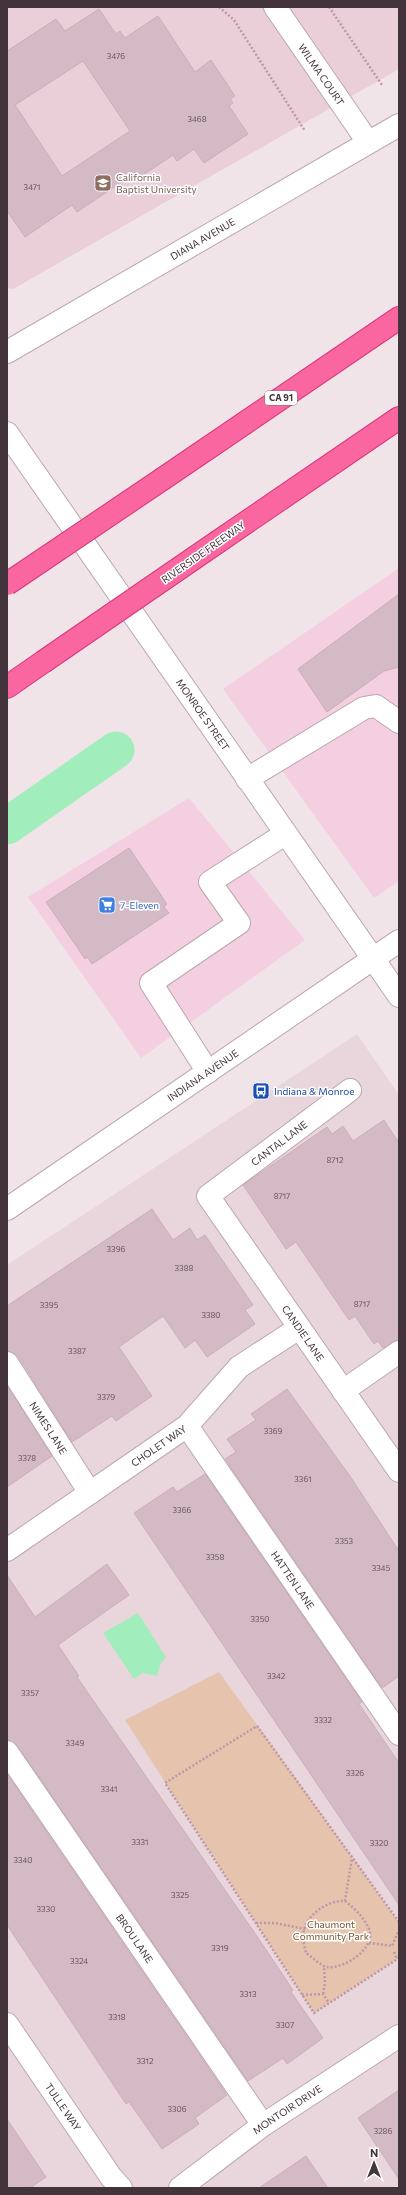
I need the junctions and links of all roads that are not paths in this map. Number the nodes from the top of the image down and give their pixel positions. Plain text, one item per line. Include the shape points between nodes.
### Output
1 (275, 7) edge
2 (399, 125) edge
3 (368, 142) junction
4 (399, 318) edge
5 (7, 352) edge
6 (399, 418) edge
7 (7, 433) edge
8 (7, 584) edge
9 (7, 687) edge
10 (399, 722) edge
11 (247, 779) junction
12 (285, 834) junction
13 (399, 941) edge
14 (373, 959) junction
15 (399, 996) edge
16 (208, 1072) junction
17 (350, 1090) dead end
18 (208, 1196) joint
19 (7, 1209) edge
20 (299, 1328) junction
21 (399, 1352) edge
22 (7, 1363) edge
23 (343, 1391) junction
24 (187, 1426) junction
25 (399, 1471) edge
26 (90, 1493) junction
27 (7, 1550) edge
28 (399, 1734) edge
29 (7, 1752) edge
30 (7, 2024) edge
31 (399, 2036) edge
32 (263, 2125) junction
33 (205, 2181) edge
34 (110, 2184) edge
35 (180, 2188) edge

1 - 3 street, WILMA COURT
2 - 3 street, DIANA AVENUE
3 - 5 street, DIANA AVENUE
4 - 8 highway, CA 91, bridge
6 - 9 highway, RIVERSIDE FREEWAY, bridge
7 - 11 street, MONROE STREET
10 - 11 street via 376,706 364,708
11 - 12 street, MONROE STREET
12 - 14 street, MONROE STREET
12 - 16 street via 210,882 239,923 151,983
13 - 14 street, INDIANA AVENUE
14 - 15 street, MONROE STREET
14 - 16 street, INDIANA AVENUE
16 - 19 street, INDIANA AVENUE
17 - 18 street, CANTAL LANE
18 - 20 street, CANDIE LANE
20 - 23 street, CANDIE LANE
20 - 24 street, CHOLET WAY via 239,1367
21 - 23 street
22 - 26 street, NIMES LANE
23 - 25 street, CANDIE LANE
24 - 26 street, CHOLET WAY
24 - 28 street, HATTEN LANE
26 - 27 street, CHOLET WAY
29 - 32 street, BROU LANE
30 - 34 street, TULLE WAY
31 - 32 street, MONTOIR DRIVE
32 - 33 street, MONTOIR DRIVE
33 - 35 street, MONTOIR DRIVE

